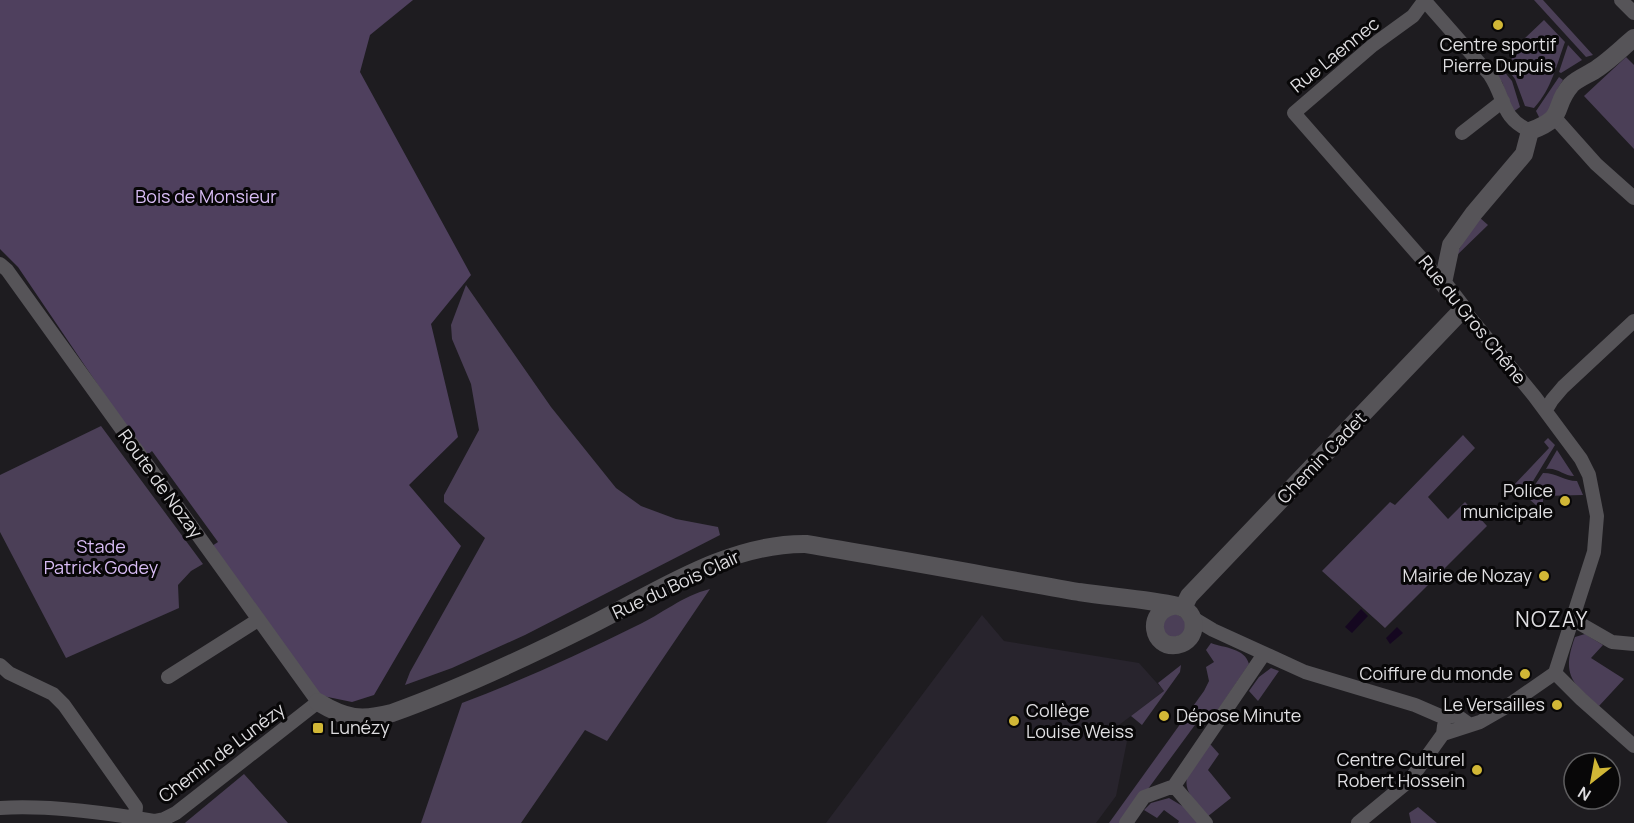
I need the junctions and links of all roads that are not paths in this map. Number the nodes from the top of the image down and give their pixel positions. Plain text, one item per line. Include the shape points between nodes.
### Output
1 (1424, 0) edge
2 (1621, 0) edge
3 (1634, 14) edge
4 (1634, 38) edge
5 (1503, 101) junction
6 (1294, 113) joint
7 (1555, 118) junction
8 (1530, 131) junction
9 (1462, 133) dead end
10 (1634, 198) edge
11 (0, 264) edge
12 (1443, 283) junction
13 (1463, 309) junction
14 (1634, 321) edge
15 (1546, 410) junction
16 (1120, 599) junction
17 (1185, 617) junction
18 (1572, 619) junction
19 (258, 620) junction
20 (1155, 620) junction
21 (1634, 644) edge
22 (1264, 654) junction
23 (0, 665) edge
24 (1555, 673) junction
25 (168, 678) dead end
26 (320, 703) junction
27 (1445, 718) junction
28 (1470, 725) junction
29 (1443, 734) junction
30 (1634, 746) edge
31 (1174, 786) junction
32 (0, 808) edge
33 (135, 817) junction
34 (154, 822) edge
35 (1126, 823) edge
36 (1206, 823) edge
37 (1358, 823) edge

1 - 5 street, Rue Laennec via 1490,75
1 - 6 street, Rue Laennec via 1413,16
2 - 3 street
4 - 7 street via 1572,84
5 - 8 street, Rue Laennec via 1512,120
5 - 9 street
6 - 12 street, Rue du Gros Chêne
7 - 8 street
7 - 10 street via 1596,164
8 - 12 street via 1524,154 1450,245
11 - 19 street, Route de Nozay
12 - 13 street, Rue du Gros Chêne
13 - 15 street, Rue du Gros Chêne
13 - 17 street, Chemin Cadet via 1189,596
14 - 15 street via 1563,387
15 - 18 street, Rue du Gros Chêne via 1590,475 1597,516 1594,552
16 - 17 street, Rue du Bois Clair
16 - 20 street, Rue du Bois Clair via 1141,608
16 - 26 street, Rue du Bois Clair via 806,544 767,546 721,561 530,655 392,713 354,718
17 - 20 street, Chemin Cadet via 1162,610
17 - 20 street via 1183,643 1171,645 1157,635
17 - 22 street, Rue du Bois Clair
18 - 21 street via 1612,642
18 - 24 street
19 - 25 street
19 - 26 street, Route de Nozay
22 - 27 street, Rue du Bois Clair via 1305,672
22 - 31 street
23 - 33 street via 53,694 64,705 136,807
24 - 28 street via 1506,707
24 - 30 street
26 - 34 street, Chemin de Lunézy via 176,813
27 - 28 street, Rue du Bois Clair via 1456,715
27 - 29 street
28 - 29 street
29 - 37 street via 1410,780
31 - 35 street via 1144,797
31 - 36 street
32 - 33 street, Chemin de Lunézy
33 - 34 street, Chemin de Lunézy

